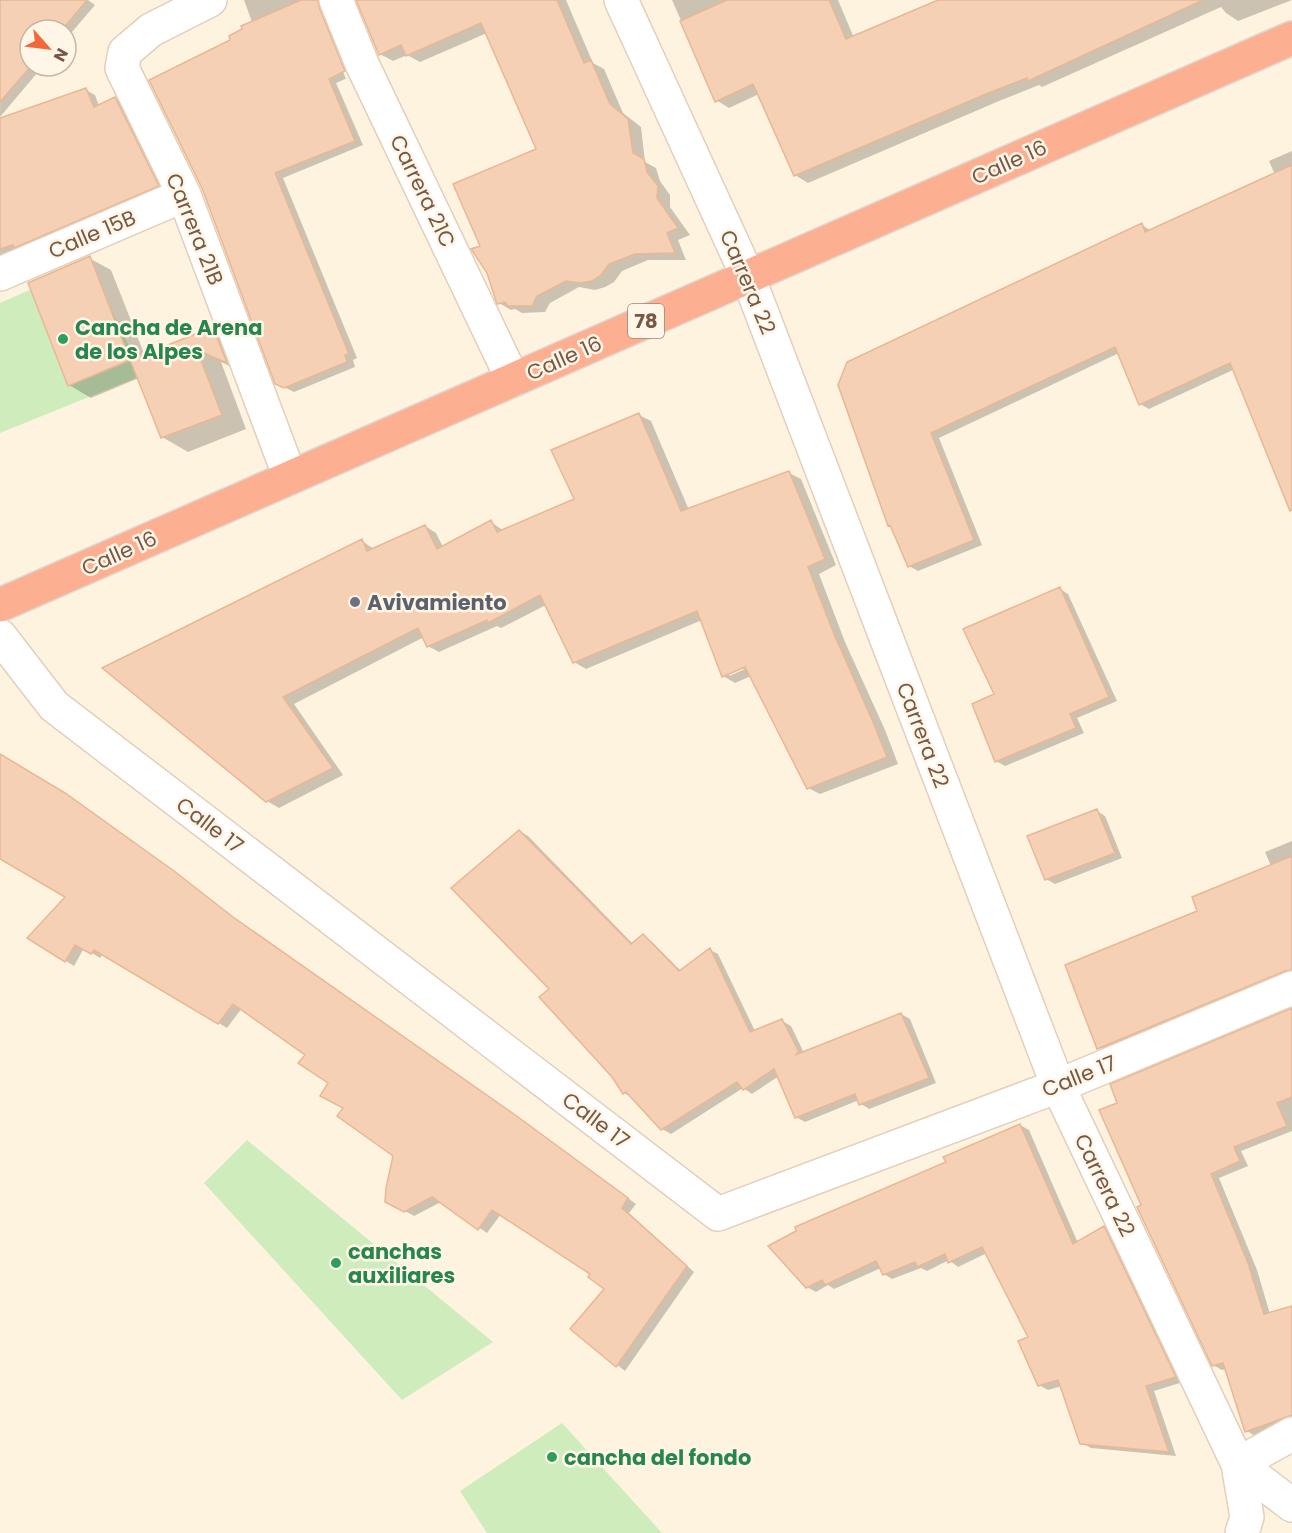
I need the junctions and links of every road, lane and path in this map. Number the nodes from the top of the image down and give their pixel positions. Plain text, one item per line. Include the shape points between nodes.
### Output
1 (210, 0) edge
2 (336, 0) edge
3 (621, 0) edge
4 (1292, 38) edge
5 (184, 195) junction
6 (0, 274) edge
7 (748, 277) junction
8 (513, 380) junction
9 (291, 477) junction
10 (0, 605) edge
11 (0, 636) edge
12 (1292, 988) edge
13 (1058, 1086) junction
14 (1292, 1434) edge
15 (1238, 1464) junction
16 (1292, 1505) edge
17 (1242, 1533) edge

1 - 5 street, Carrera 21B via 151,30 125,52 122,68
2 - 8 street, Carrera 21C via 362,64
3 - 7 street, Carrera 22
4 - 7 highway, Calle 16 / 78
5 - 6 street, Calle 15B
5 - 9 street, Carrera 21B
7 - 8 highway, Calle 16 / 78
7 - 13 street, Carrera 22
8 - 9 highway, Calle 16 / 78
9 - 10 highway, Calle 16 / 78
11 - 13 street, Calle 17 via 54,706 718,1214
12 - 13 street, Calle 17
13 - 15 street, Carrera 22
14 - 15 street
15 - 16 street
15 - 17 street via 1247,1517

